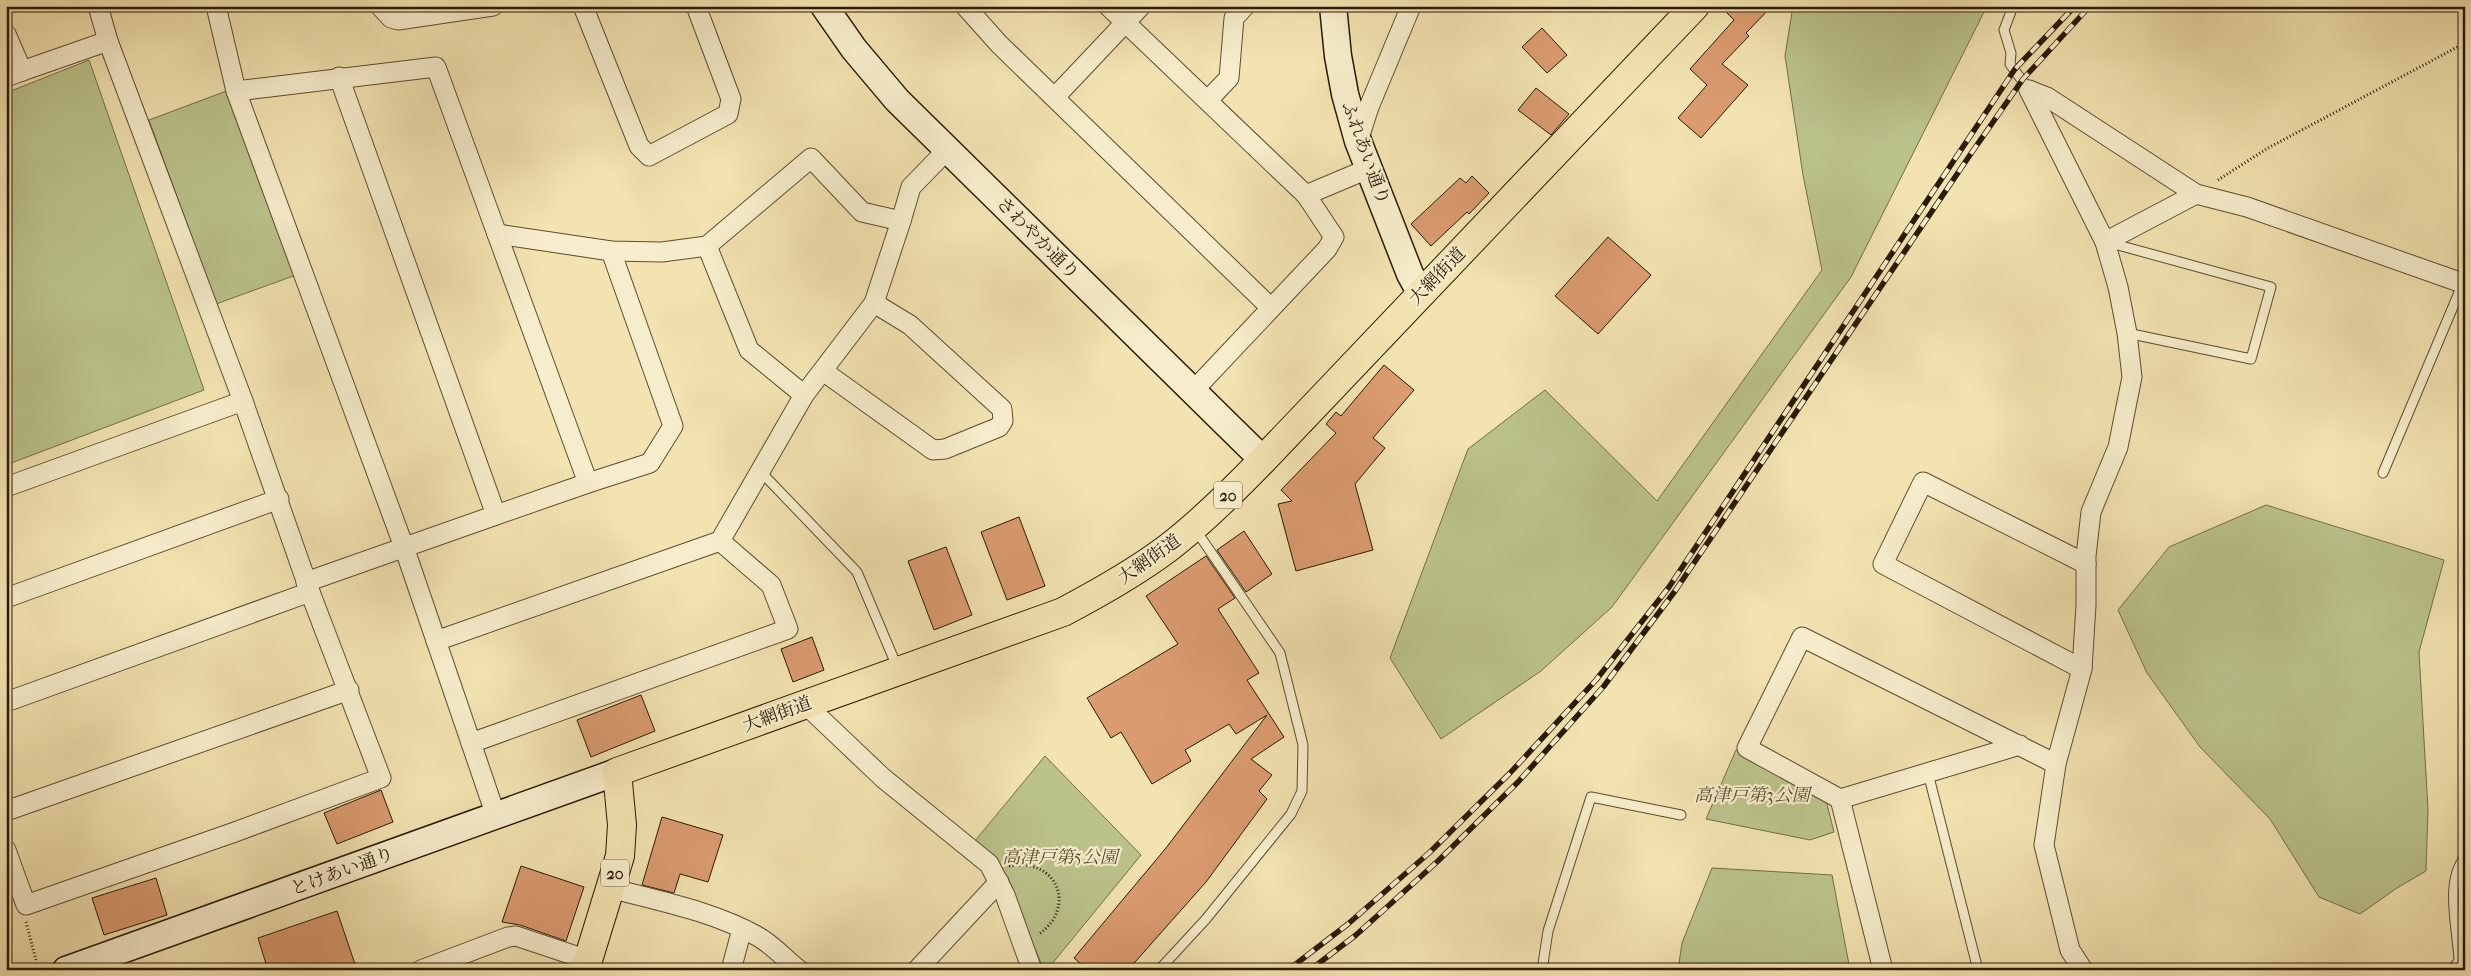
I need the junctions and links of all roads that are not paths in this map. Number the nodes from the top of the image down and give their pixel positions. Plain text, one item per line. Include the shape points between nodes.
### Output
1 (98, 6) edge
2 (216, 6) edge
3 (380, 6) edge
4 (492, 6) edge
5 (583, 6) edge
6 (696, 6) edge
7 (824, 6) edge
8 (965, 6) edge
9 (1108, 6) edge
10 (1142, 6) edge
11 (1245, 6) edge
12 (1333, 6) edge
13 (1411, 6) edge
14 (1695, 6) edge
15 (2013, 6) edge
16 (471, 8) edge
17 (1125, 23) junction
18 (6, 34) edge
19 (108, 41) junction
20 (14, 74) edge
21 (339, 77) junction
22 (2029, 90) junction
23 (236, 91) junction
24 (1055, 97) junction
25 (1208, 100) junction
26 (1358, 141) junction
27 (948, 149) junction
28 (1370, 168) junction
29 (2196, 194) junction
30 (1306, 195) junction
31 (901, 221) junction
32 (497, 234) junction
33 (2105, 242) junction
34 (707, 246) junction
35 (612, 251) junction
36 (2464, 283) edge
37 (1421, 294) junction
38 (874, 303) junction
39 (1271, 308) junction
40 (2127, 333) junction
41 (823, 371) junction
42 (1193, 391) junction
43 (804, 395) junction
44 (243, 401) junction
45 (1263, 460) junction
46 (759, 470) junction
47 (2383, 473) dead end
48 (588, 483) junction
49 (6, 487) edge
50 (279, 499) junction
51 (496, 515) junction
52 (1193, 527) junction
53 (720, 542) junction
54 (404, 547) junction
55 (2086, 564) junction
56 (308, 587) junction
57 (6, 598) edge
58 (436, 641) junction
59 (2082, 669) junction
60 (899, 671) junction
61 (349, 690) junction
62 (6, 702) edge
63 (805, 704) junction
64 (471, 743) junction
65 (2020, 745) junction
66 (2056, 764) junction
67 (617, 772) junction
68 (1928, 773) junction
69 (1840, 799) junction
70 (6, 811) edge
71 (1681, 815) dead end
72 (496, 816) junction
73 (6, 850) edge
74 (2465, 857) edge
75 (998, 879) junction
76 (610, 888) junction
77 (742, 929) junction
78 (112, 962) edge
79 (587, 965) edge
80 (2453, 968) edge
81 (2465, 968) edge
82 (66, 970) edge
83 (421, 970) edge
84 (731, 970) edge
85 (798, 970) edge
86 (917, 970) edge
87 (1032, 970) edge
88 (1159, 970) edge
89 (1542, 970) edge
90 (1883, 970) edge
91 (1978, 970) edge
92 (2083, 970) edge

1 - 19 street
2 - 23 street
3 - 16 street via 391,18 398,20
4 - 16 street
5 - 6 street via 639,146 650,156 728,114 731,98
7 - 27 street, さわやか通り via 854,49 891,92
8 - 24 street via 999,44
9 - 17 street
10 - 17 street
11 - 25 street via 1234,18 1229,78
12 - 26 street, ふれあい通り via 1345,94
13 - 26 street
14 - 37 main road, 大網街道 / 20
15 - 22 lane via 2004,30 2011,53 2010,64
17 - 24 street
17 - 25 street
18 - 20 street
19 - 20 street
19 - 44 street
21 - 23 street
21 - 32 street via 436,67
21 - 51 street
22 - 29 street via 2047,97
22 - 33 street
23 - 54 street
24 - 39 street
25 - 30 street
26 - 28 street, ふれあい通り
27 - 31 street via 911,187
27 - 42 street, さわやか通り
28 - 30 street
28 - 37 street, ふれあい通り via 1410,274
29 - 33 street
29 - 36 street via 2247,207
30 - 39 street via 1334,237 1327,249
31 - 34 street via 862,212 811,158
31 - 38 street
32 - 35 street
32 - 48 street
33 - 40 street
33 - 40 lane via 2271,287 2251,359
34 - 35 street via 662,252
34 - 43 street via 750,350
35 - 48 street via 673,426 650,462
36 - 47 lane
37 - 45 main road, 大網街道 / 20
38 - 41 street
38 - 41 street via 910,325 1002,409 1003,422 999,427 945,449 933,450
39 - 42 street
40 - 55 street via 2132,377 2118,447 2091,512
41 - 43 street
42 - 45 street, さわやか通り
43 - 46 street
44 - 49 street
44 - 50 street
45 - 52 main road, 大網街道 / 20
46 - 53 street
46 - 60 lane via 857,572
48 - 51 street
50 - 56 street
50 - 57 street
51 - 54 street
52 - 60 main road, 大網街道 / 20 via 1114,584 1063,612
52 - 88 lane via 1280,653 1303,745 1302,791 1291,814 1206,919
53 - 58 street
53 - 64 street via 771,585 788,630
54 - 56 street
54 - 58 street
55 - 59 street
55 - 59 street via 1923,482 1883,564
56 - 61 street
56 - 62 street
58 - 64 street
59 - 66 street
60 - 63 main road, 大網街道 / 20
61 - 70 street
61 - 73 street via 381,778 26,904
63 - 67 main road, 大網街道 / 20
63 - 75 street via 882,778 989,864
64 - 72 street
65 - 66 street
65 - 68 street
65 - 69 street via 1802,637 1747,748
66 - 92 street via 2044,845 2070,950
67 - 72 street, とけあい通り
67 - 76 main road, 20 via 622,826 620,856
68 - 69 street
68 - 91 lane
69 - 90 street
71 - 89 lane via 1591,797 1548,931
72 - 78 street, とけあい通り
74 - 80 lane via 2454,882 2453,912 2459,962
75 - 86 street
75 - 87 street
76 - 77 street via 690,908
76 - 79 main road, 20
77 - 84 street
77 - 85 street via 758,936
78 - 82 street, とけあい通り
79 - 83 street via 516,936
80 - 81 lane

